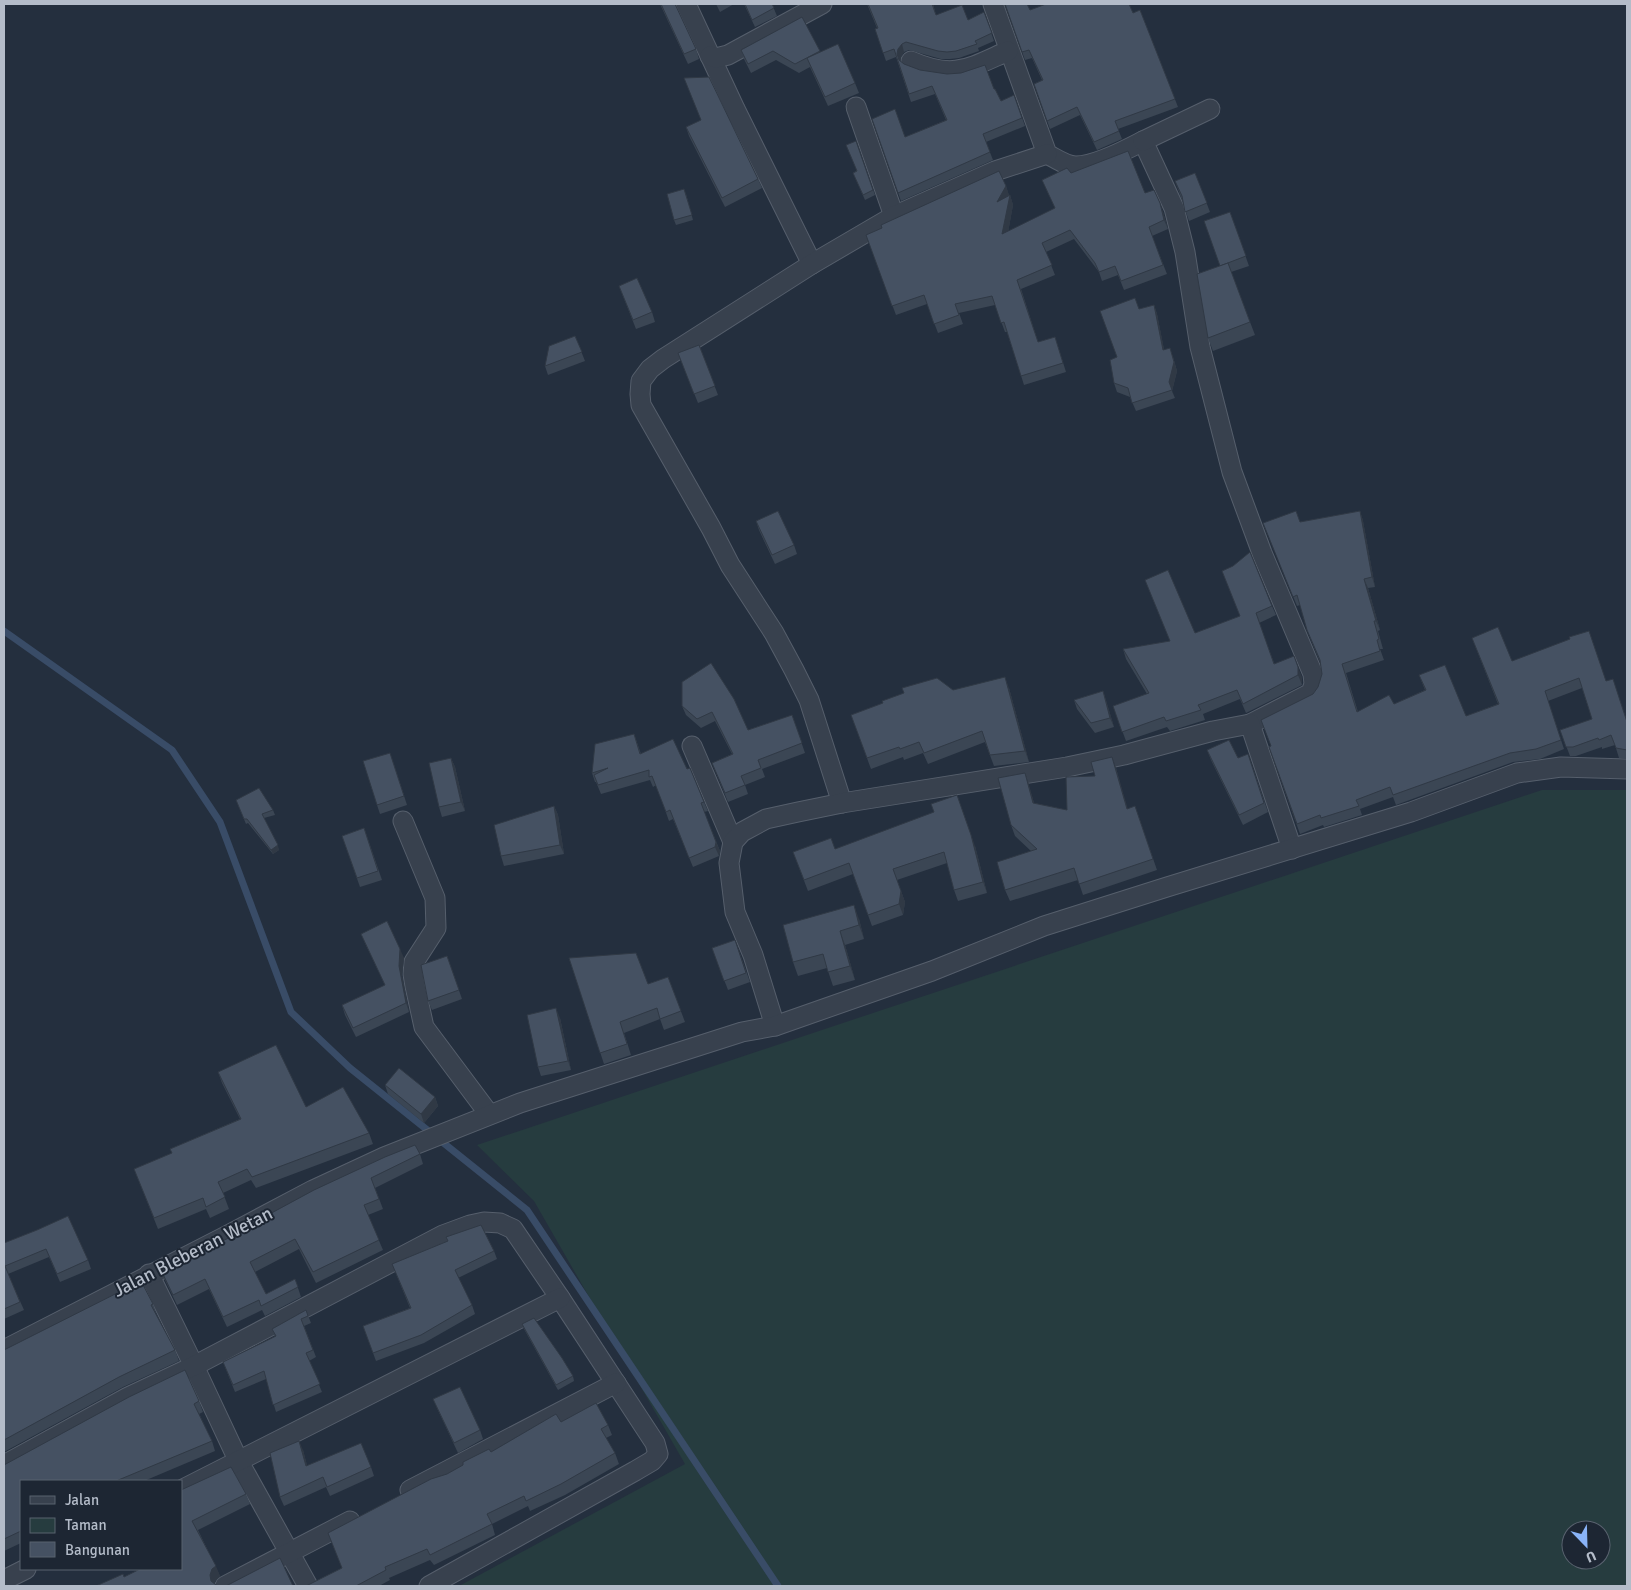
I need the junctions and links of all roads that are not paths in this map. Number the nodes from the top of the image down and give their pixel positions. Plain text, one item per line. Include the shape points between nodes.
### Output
1 (686, 4) edge
2 (993, 4) edge
3 (810, 7) edge
4 (1008, 51) junction
5 (710, 56) junction
6 (912, 61) dead end
7 (856, 107) dead end
8 (1210, 109) dead end
9 (1143, 142) junction
10 (1047, 154) junction
11 (894, 216) junction
12 (812, 264) junction
13 (1250, 724) junction
14 (692, 746) dead end
15 (1627, 769) edge
16 (842, 803) junction
17 (403, 821) dead end
18 (734, 842) junction
19 (1292, 849) junction
20 (775, 1026) junction
21 (482, 1117) junction
22 (149, 1274) junction
23 (560, 1298) junction
24 (4, 1350) edge
25 (194, 1366) junction
26 (616, 1383) junction
27 (239, 1462) junction
28 (4, 1465) edge
29 (182, 1490) edge
30 (396, 1498) edge
31 (370, 1511) edge
32 (289, 1553) junction
33 (24, 1570) edge
34 (4, 1580) edge
35 (225, 1586) edge
36 (308, 1586) edge
37 (429, 1586) edge

1 - 5 street
2 - 4 street
3 - 5 street via 728,55
4 - 6 street via 967,68 948,72
4 - 10 street
5 - 12 street
7 - 11 street
8 - 9 street
9 - 10 street via 1075,166
9 - 13 street via 1174,208 1185,252 1200,347 1232,472 1313,674 1311,693
10 - 11 street via 995,171
11 - 12 street
12 - 16 street via 662,359 641,381 640,394 641,405 730,565 774,633 809,700
13 - 16 street via 1067,767
13 - 19 street
14 - 18 street
15 - 19 street, Jalan Bleberan Wetan via 1561,767 1517,773 1411,812
16 - 18 street via 766,819 742,832
17 - 21 street via 436,898 436,928 414,962 414,986 424,1027
18 - 20 street via 728,863 735,912 753,955
19 - 20 street, Jalan Bleberan Wetan via 1044,926 932,971
20 - 21 street, Jalan Bleberan Wetan via 742,1032
21 - 22 street, Jalan Bleberan Wetan via 313,1190
22 - 24 street, Jalan Bleberan Wetan
22 - 25 street
23 - 25 street via 513,1229 500,1223 484,1222 443,1235
23 - 26 street
23 - 27 street
25 - 27 street
25 - 28 street via 128,1397
26 - 30 street
26 - 37 street via 655,1443 658,1454 652,1461
27 - 29 street
27 - 32 street
31 - 32 street
32 - 35 street
32 - 36 street
33 - 34 street

